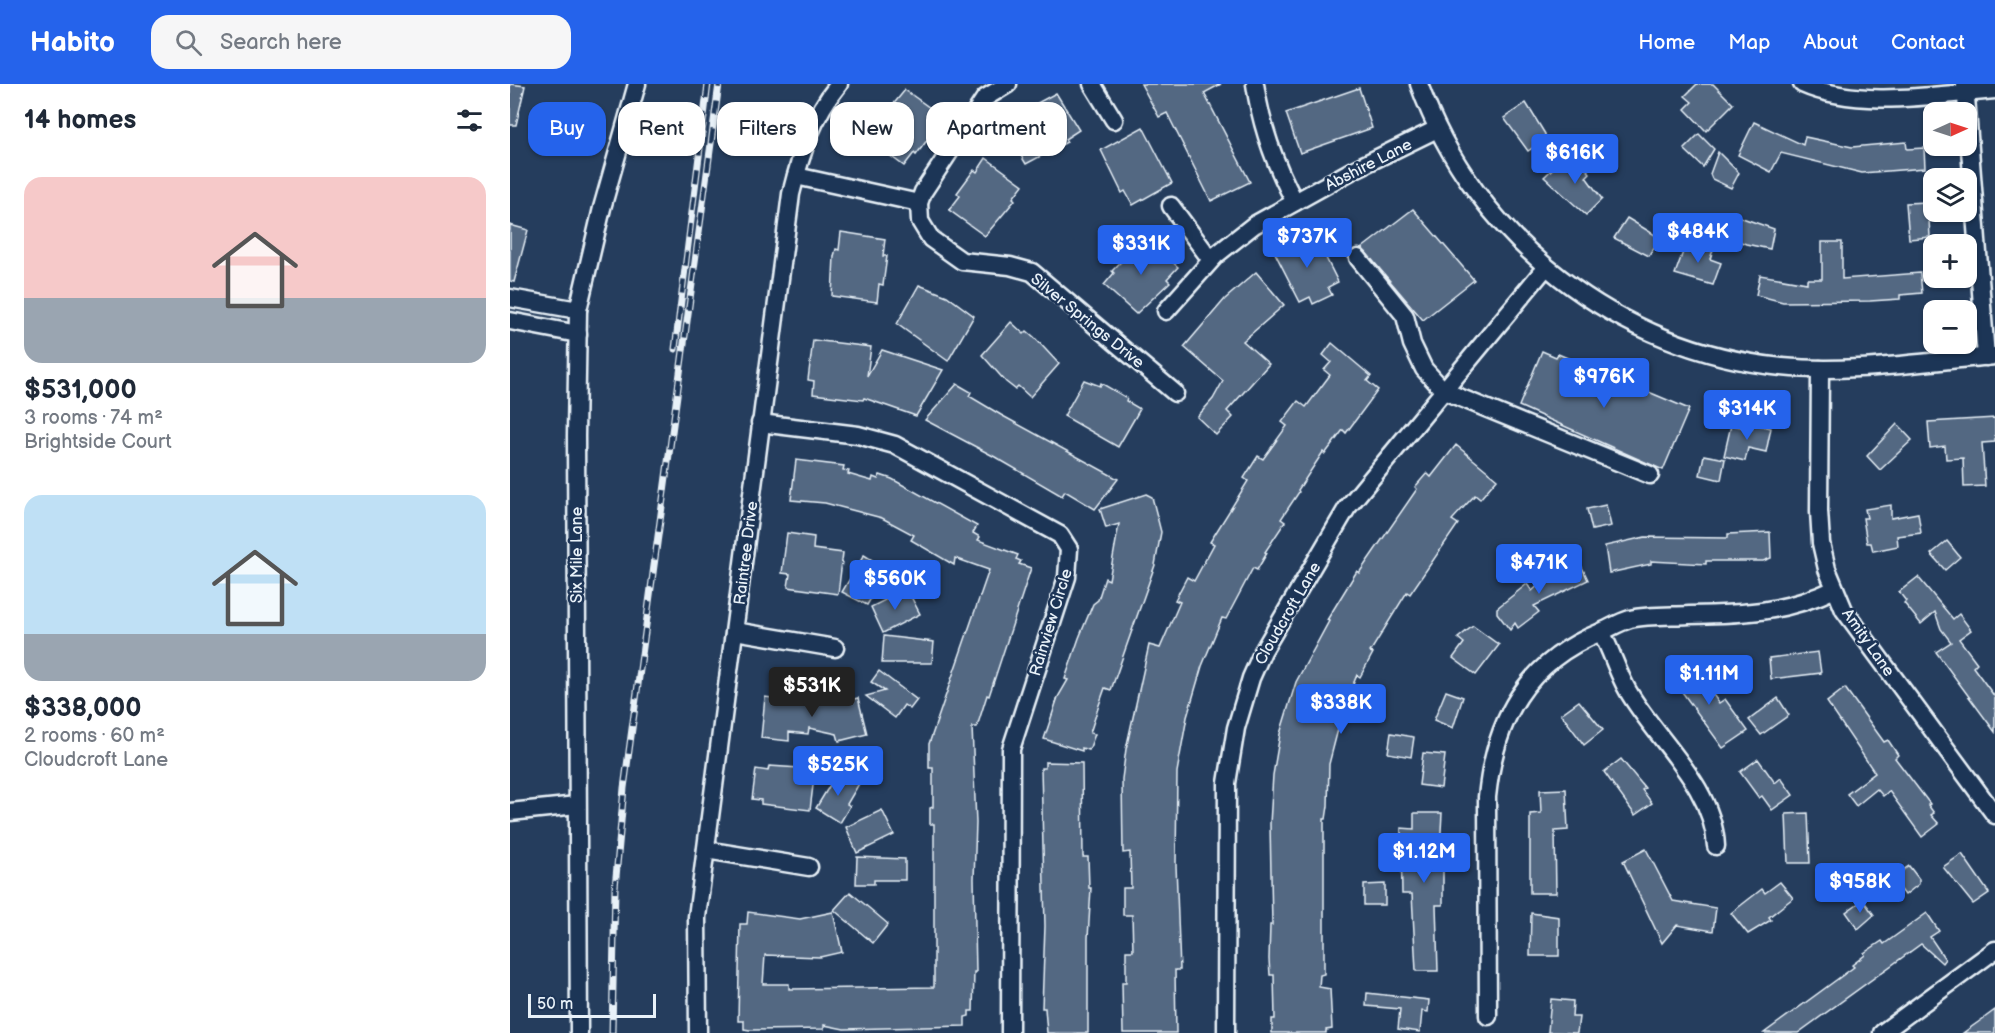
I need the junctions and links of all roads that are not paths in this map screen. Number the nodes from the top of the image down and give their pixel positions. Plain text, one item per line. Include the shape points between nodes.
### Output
1 (637, 84) edge
2 (839, 84) edge
3 (1008, 84) edge
4 (1092, 84) edge
5 (1255, 84) edge
6 (1419, 84) edge
7 (1802, 84) edge
8 (1965, 88) edge
9 (1995, 90) edge
10 (1114, 120) dead end
11 (1437, 129) junction
12 (796, 176) junction
13 (1295, 202) junction
14 (920, 203) junction
15 (1171, 206) dead end
16 (1358, 258) dead end
17 (1211, 260) junction
18 (1546, 267) junction
19 (510, 298) edge
20 (578, 310) junction
21 (1166, 311) dead end
22 (510, 321) edge
23 (578, 334) junction
24 (1990, 357) edge
25 (1821, 369) junction
26 (1444, 391) junction
27 (1175, 393) dead end
28 (760, 423) junction
29 (1650, 475) dead end
30 (1835, 589) junction
31 (735, 631) junction
32 (1601, 632) junction
33 (835, 648) dead end
34 (577, 805) junction
35 (510, 812) edge
36 (1995, 815) edge
37 (1716, 846) dead end
38 (706, 850) junction
39 (809, 867) dead end
40 (1995, 950) edge
41 (1488, 1016) dead end
42 (579, 1033) edge
43 (698, 1033) edge
44 (1010, 1033) edge
45 (1226, 1033) edge
46 (1882, 1033) edge

1 - 20 street, Six Mile Lane
2 - 12 street, Raintree Drive via 809,132
3 - 14 street via 985,99 923,192
4 - 10 street
5 - 13 street via 1263,126
6 - 11 street
7 - 8 street via 1832,95 1852,97
8 - 9 street
8 - 24 street
11 - 13 street, Abshire Lane
11 - 18 street via 1470,184 1514,237
12 - 14 street
12 - 28 street, Raintree Drive
13 - 17 street, Abshire Lane via 1254,225
14 - 27 street, Silver Springs Drive via 920,221 931,239 962,261 1032,272
15 - 17 street
16 - 26 street via 1405,316 1424,369
17 - 21 street, Abshire Lane
18 - 25 street via 1597,305 1690,348 1753,363
18 - 26 street, Cloudcroft Lane
19 - 20 street
20 - 23 street, Six Mile Lane
22 - 23 street
23 - 34 street, Six Mile Lane
24 - 25 street
25 - 30 street, Amity Lane via 1821,543
26 - 29 street
26 - 45 street, Cloudcroft Lane via 1347,508 1251,678 1229,756 1227,783
28 - 31 street, Raintree Drive
28 - 44 street, Rainview Circle via 858,435 895,445 1060,535 1069,549 1067,577 1011,749
30 - 32 street via 1774,611 1630,619
30 - 36 street, Amity Lane via 1845,610
31 - 33 street
31 - 38 street, Raintree Drive
32 - 37 street via 1628,691 1699,791 1709,813
32 - 41 street via 1580,640 1540,669 1508,714 1494,751 1487,797
34 - 35 street
34 - 42 street, Six Mile Lane
38 - 39 street
38 - 43 street, Raintree Drive via 698,917
40 - 46 street

